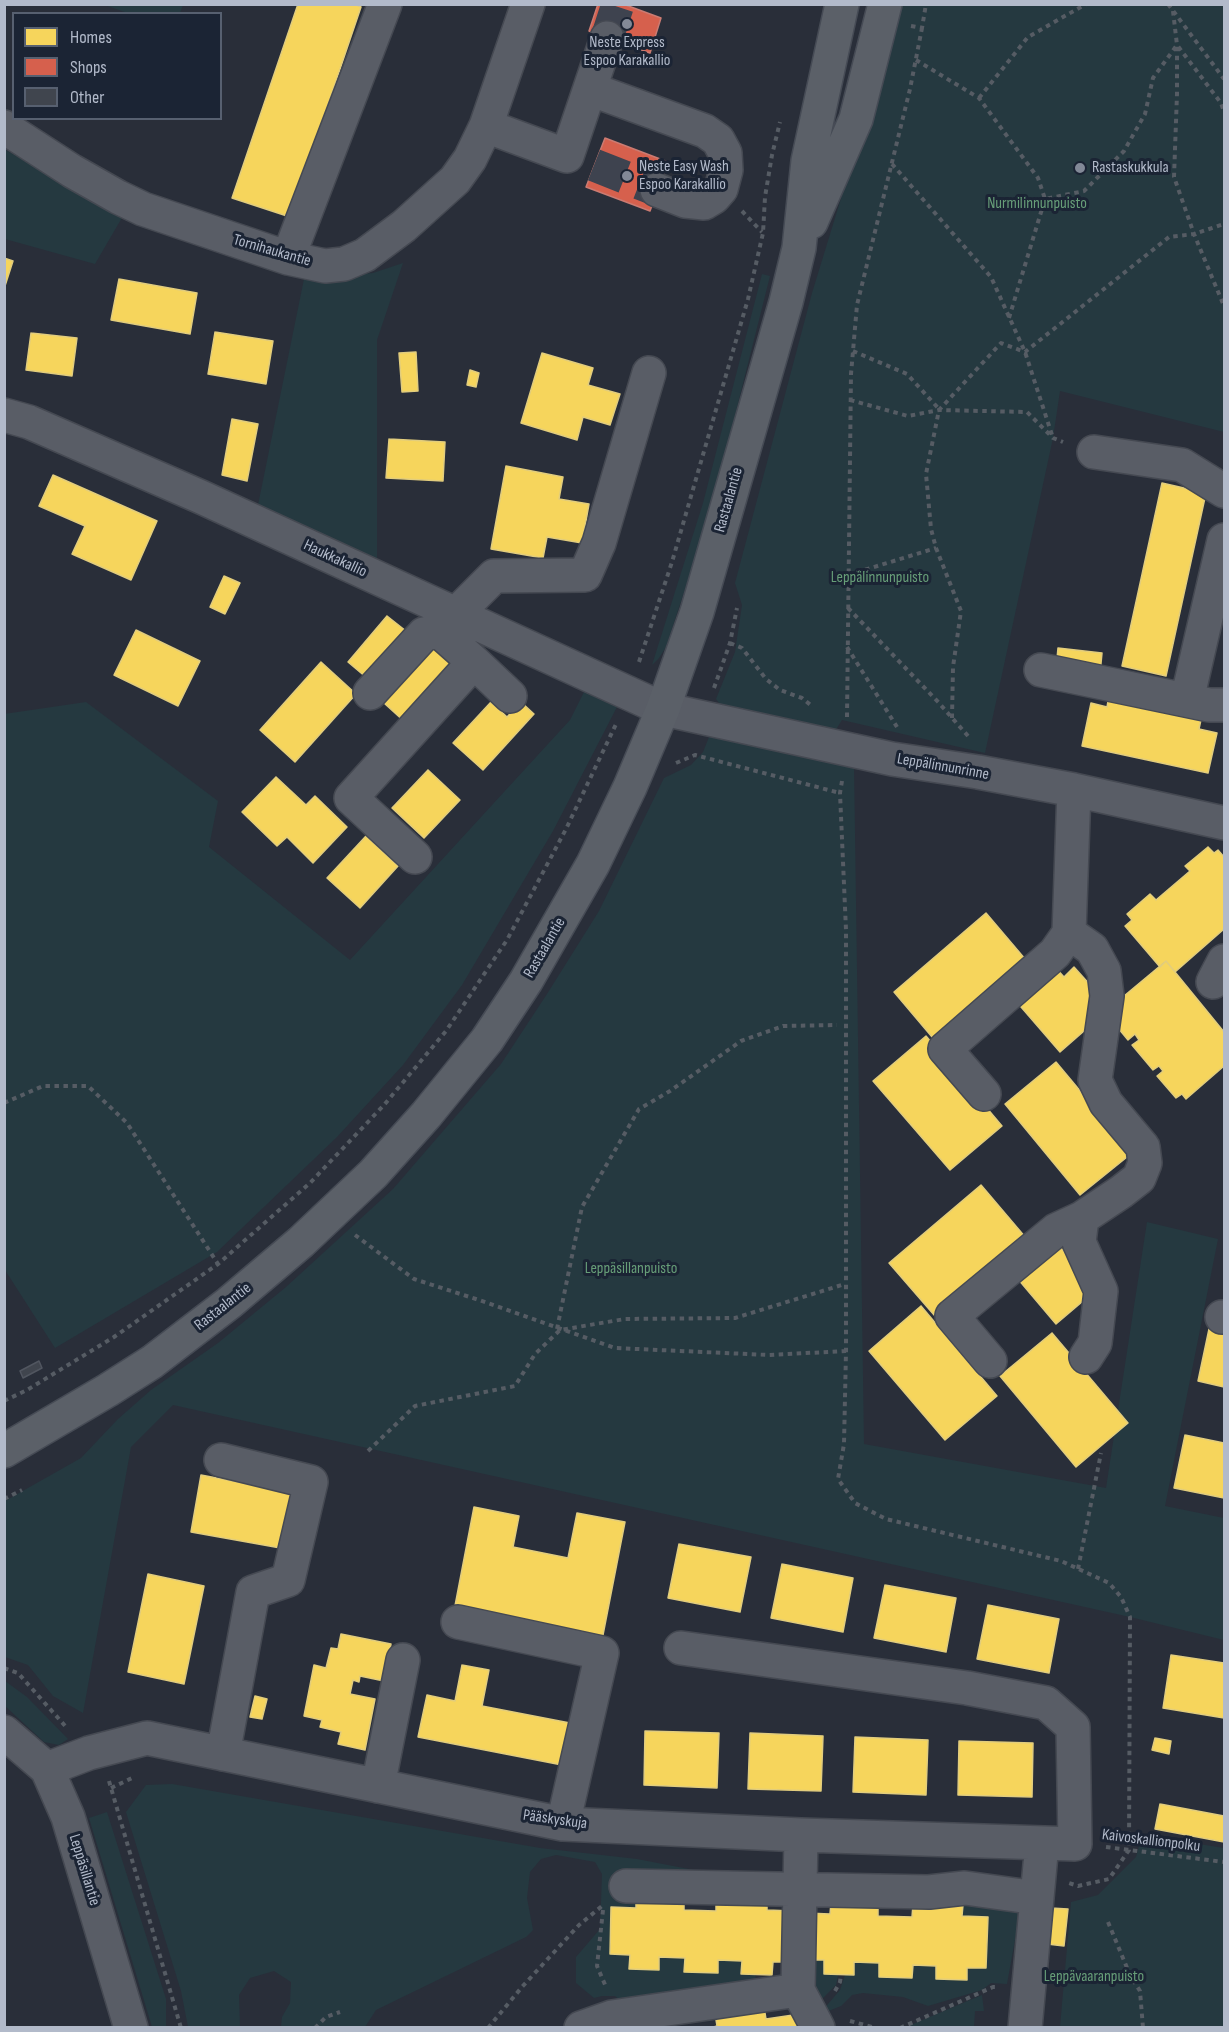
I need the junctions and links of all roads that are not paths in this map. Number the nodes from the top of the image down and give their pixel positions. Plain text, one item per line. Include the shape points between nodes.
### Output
1 (385, 4) edge
2 (528, 4) edge
3 (842, 4) edge
4 (885, 4) edge
5 (607, 38) tunnel mouth
6 (590, 89) junction
7 (486, 126) junction
8 (4, 127) edge
9 (657, 190) tunnel mouth
10 (800, 248) junction
11 (288, 258) junction
12 (649, 373) dead end
13 (4, 415) edge
14 (1094, 452) dead end
15 (1224, 491) edge
16 (1224, 540) edge
17 (447, 622) junction
18 (474, 663) junction
19 (1041, 670) dead end
20 (370, 693) dead end
21 (510, 696) dead end
22 (1186, 700) junction
23 (1224, 705) edge
24 (663, 709) junction
25 (1074, 790) junction
26 (1224, 823) edge
27 (415, 857) dead end
28 (1069, 933) junction
29 (984, 1094) dead end
30 (1082, 1218) junction
31 (1086, 1357) dead end
32 (990, 1361) dead end
33 (4, 1451) edge
34 (221, 1461) dead end
35 (458, 1622) dead end
36 (681, 1648) dead end
37 (403, 1660) dead end
38 (4, 1732) edge
39 (223, 1754) junction
40 (47, 1769) junction
41 (378, 1786) junction
42 (563, 1824) junction
43 (801, 1835) junction
44 (1042, 1843) junction
45 (626, 1886) dead end
46 (800, 1889) junction
47 (1037, 1898) junction
48 (798, 1990) junction
49 (131, 2028) edge
50 (581, 2028) edge
51 (818, 2028) edge
52 (1025, 2028) edge

1 - 11 street
2 - 7 street, Tornihaukantie
3 - 10 main road, Rastaalantie via 807,161
4 - 10 main road, Rastaalantie via 856,119
5 - 6 street
6 - 7 street via 581,161
6 - 9 street via 705,131 718,140 725,153 726,170 722,189 714,197 704,203 685,201
7 - 11 street, Tornihaukantie via 455,180 365,255 344,264 325,266
8 - 11 street, Tornihaukantie via 72,171 143,209
10 - 24 main road, Rastaalantie via 697,612
12 - 17 street via 599,543 585,575 494,576
13 - 17 street, Haukkakallio via 29,422 201,497
14 - 15 street via 1182,465
16 - 22 street
17 - 18 street
17 - 20 street via 424,634
17 - 24 street, Haukkakallio
18 - 21 street
18 - 27 street via 351,798
19 - 22 street
22 - 23 street
24 - 25 street, Leppälinnunrinne via 892,759
24 - 33 main road, Rastaalantie via 593,864 526,981 487,1040 426,1115 373,1174 229,1304 152,1362
25 - 26 street, Leppälinnunrinne
25 - 28 street
28 - 29 street via 1055,953 945,1049
28 - 30 street via 1092,949 1104,971 1107,996 1095,1080 1106,1103 1143,1147 1145,1163 1139,1178
30 - 31 street via 1079,1242 1101,1291 1095,1343
30 - 32 street via 1056,1230 952,1316
34 - 39 street via 311,1482 288,1580 253,1592
35 - 42 street via 602,1653
36 - 44 street, Pääskyskuja via 1046,1702 1073,1727 1075,1844
37 - 41 street
38 - 40 street, Leppäsillantie
39 - 40 street, Pääskyskuja via 147,1738
39 - 41 street, Pääskyskuja
40 - 49 street, Leppäsillantie via 68,1816
41 - 42 street, Pääskyskuja
42 - 43 street, Pääskyskuja
43 - 44 street, Pääskyskuja
43 - 46 street
44 - 47 street
45 - 46 street
46 - 47 street via 929,1892 965,1888
46 - 48 street
47 - 52 street
48 - 50 street via 612,2017
48 - 51 street

